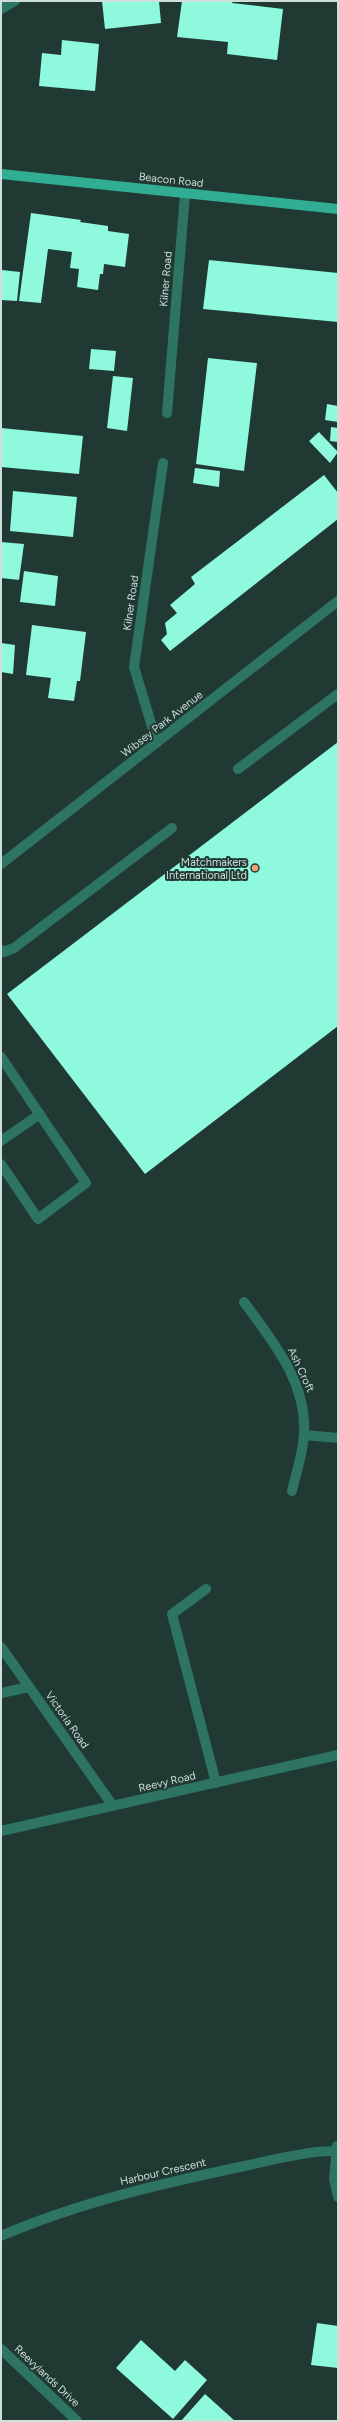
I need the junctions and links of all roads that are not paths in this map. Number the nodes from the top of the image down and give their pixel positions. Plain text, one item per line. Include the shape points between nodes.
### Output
1 (15, 1) edge
2 (1, 10) edge
3 (1, 174) edge
4 (185, 194) junction
5 (338, 209) edge
6 (167, 413) dead end
7 (163, 463) dead end
8 (338, 601) edge
9 (338, 694) edge
10 (157, 743) junction
11 (238, 769) dead end
12 (172, 828) dead end
13 (1, 864) edge
14 (1, 950) edge
15 (1, 1057) edge
16 (40, 1114) junction
17 (1, 1141) edge
18 (1, 1164) edge
19 (244, 1302) dead end
20 (304, 1435) junction
21 (338, 1438) edge
22 (292, 1491) dead end
23 (206, 1589) dead end
24 (1, 1647) edge
25 (29, 1687) junction
26 (1, 1693) edge
27 (338, 1755) edge
28 (216, 1783) junction
29 (113, 1806) junction
30 (1, 1831) edge
31 (337, 2150) edge
32 (338, 2197) edge
33 (1, 2236) edge
34 (1, 2349) edge
35 (77, 2421) edge

1 - 2 street
3 - 4 main road, Beacon Road
4 - 5 main road, Beacon Road
4 - 6 street, Kilner Road
7 - 10 street, Kilner Road via 134,667
8 - 10 street, Wibsey Park Avenue
9 - 11 street
10 - 13 street, Wibsey Park Avenue
12 - 14 street via 14,948 4,952
15 - 16 street
16 - 17 street
16 - 18 street via 86,1182 38,1219
19 - 20 street, Ash Croft via 284,1358 302,1400
20 - 21 street
20 - 22 street, Ash Croft
23 - 28 street via 172,1614
24 - 25 street, Victoria Road
25 - 26 street
25 - 29 street, Victoria Road
27 - 28 street, Reevy Road
28 - 29 street, Reevy Road
29 - 30 street, Reevy Road
31 - 32 street, Harbour Crescent via 334,2180
31 - 33 street, Harbour Crescent via 290,2156 134,2190 40,2219
34 - 35 street, Reevylands Drive

